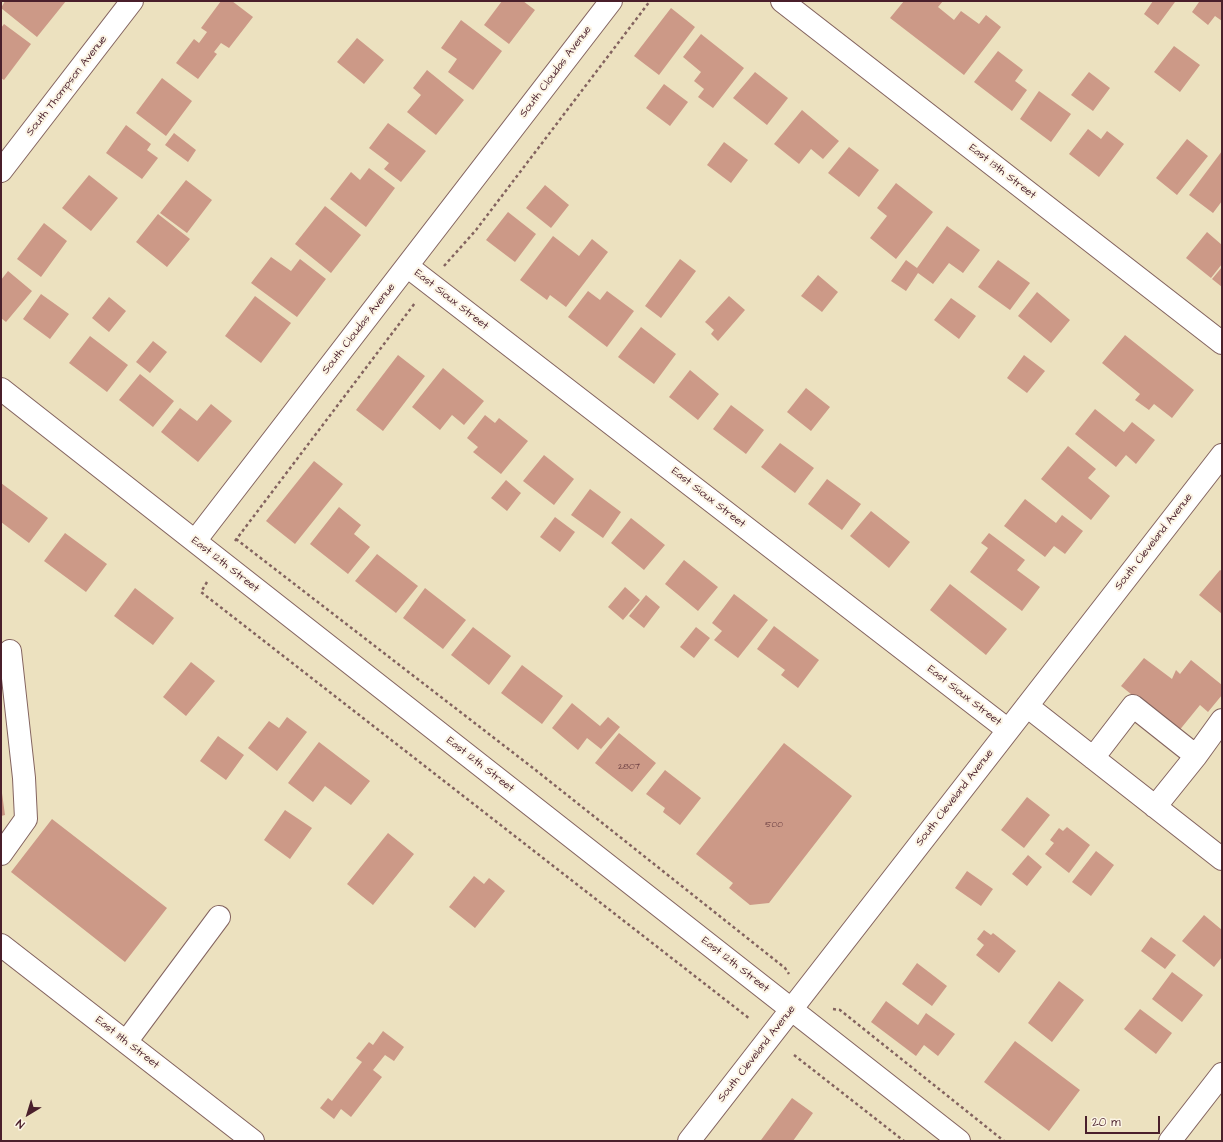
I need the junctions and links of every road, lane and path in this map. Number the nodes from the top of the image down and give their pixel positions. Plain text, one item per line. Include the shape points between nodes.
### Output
1 (132, 1) edge
2 (610, 1) edge
3 (650, 1) edge
4 (782, 1) edge
5 (1, 171) edge
6 (407, 266) junction
7 (430, 284) junction
8 (1222, 343) edge
9 (1, 389) edge
10 (1222, 455) edge
11 (236, 539) junction
12 (195, 541) junction
13 (221, 562) junction
14 (10, 651) dead end
15 (1027, 706) junction
16 (1222, 720) edge
17 (1008, 730) junction
18 (1196, 756) junction
19 (1093, 758) junction
20 (1155, 807) junction
21 (1, 854) edge
22 (1222, 859) edge
23 (219, 917) dead end
24 (1, 945) edge
25 (789, 974) dead end
26 (791, 1009) junction
27 (834, 1009) dead end
28 (750, 1019) dead end
29 (126, 1042) junction
30 (794, 1055) dead end
31 (1222, 1074) edge
32 (253, 1141) edge
33 (689, 1141) edge
34 (904, 1141) edge
35 (959, 1141) edge
36 (1004, 1141) edge
37 (1170, 1141) edge

1 - 5 street, South Thompson Avenue
2 - 6 street, South Cloudas Avenue
3 - 7 path via 476,230
4 - 8 street, East 13th Street
6 - 7 street, East Sioux Street
6 - 12 street, South Cloudas Avenue
7 - 11 path
7 - 17 street, East Sioux Street
9 - 12 street, East 12th Street
10 - 15 street, South Cleveland Avenue
11 - 13 path
11 - 25 path via 533,768 785,968
12 - 13 street, East 12th Street
13 - 26 street, East 12th Street
13 - 28 path via 201,592
14 - 21 street via 26,819
15 - 17 street, South Cleveland Avenue
15 - 19 street
16 - 18 street
17 - 26 street, South Cleveland Avenue
18 - 19 street via 1133,706
18 - 20 street
19 - 20 street
20 - 22 street
23 - 29 street
24 - 29 street, East 11th Street
26 - 33 street, South Cleveland Avenue
26 - 35 street, East 12th Street
27 - 36 path via 840,1010
29 - 32 street, East 11th Street
30 - 34 path
31 - 37 street

